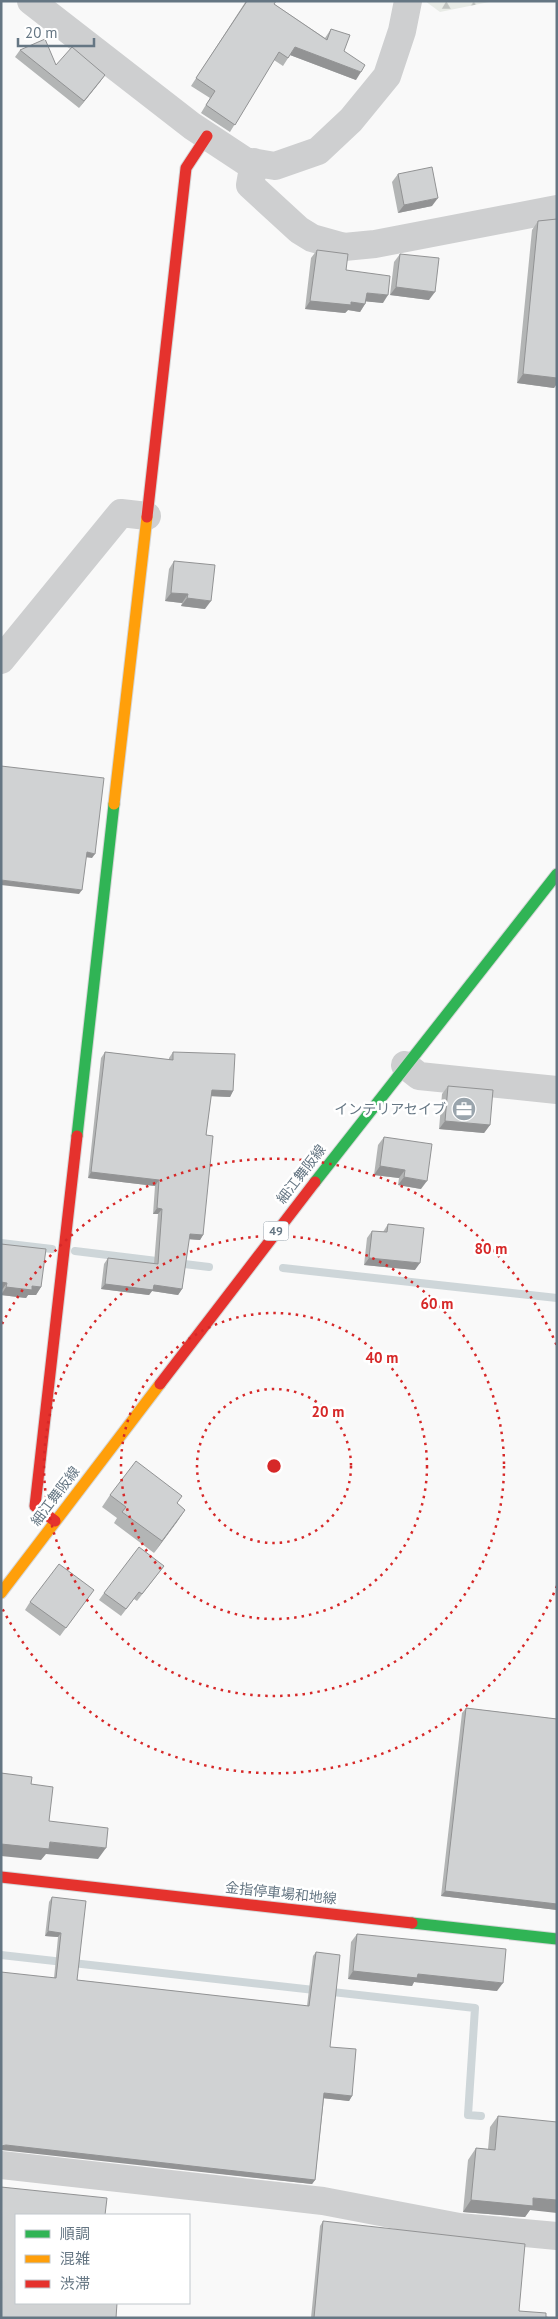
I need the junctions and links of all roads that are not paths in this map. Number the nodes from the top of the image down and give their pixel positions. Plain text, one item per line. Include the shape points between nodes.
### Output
1 (32, 1) edge
2 (408, 1) edge
3 (207, 136) junction
4 (254, 162) junction
5 (557, 209) edge
6 (147, 516) junction
7 (1, 660) edge
8 (557, 874) edge
9 (405, 1065) junction
10 (557, 1090) edge
11 (55, 1521) junction
12 (1, 1593) edge
13 (1, 1877) edge
14 (557, 1939) edge
15 (1, 2165) edge
16 (557, 2236) edge

1 - 3 street
2 - 4 street via 387,76 351,120 318,150 275,166
3 - 4 street via 245,160
3 - 6 main road via 186,168
4 - 5 street via 250,185 257,192 299,230 312,238 344,247
6 - 7 street via 121,512
6 - 11 main road via 35,1506
8 - 9 main road, 細江舞阪線 / 49
9 - 10 street via 419,1076
9 - 11 main road, 細江舞阪線 / 49
11 - 12 main road, 細江舞阪線 / 49
13 - 14 main road, 金指停車場和地線
15 - 16 street via 323,2202 459,2227

